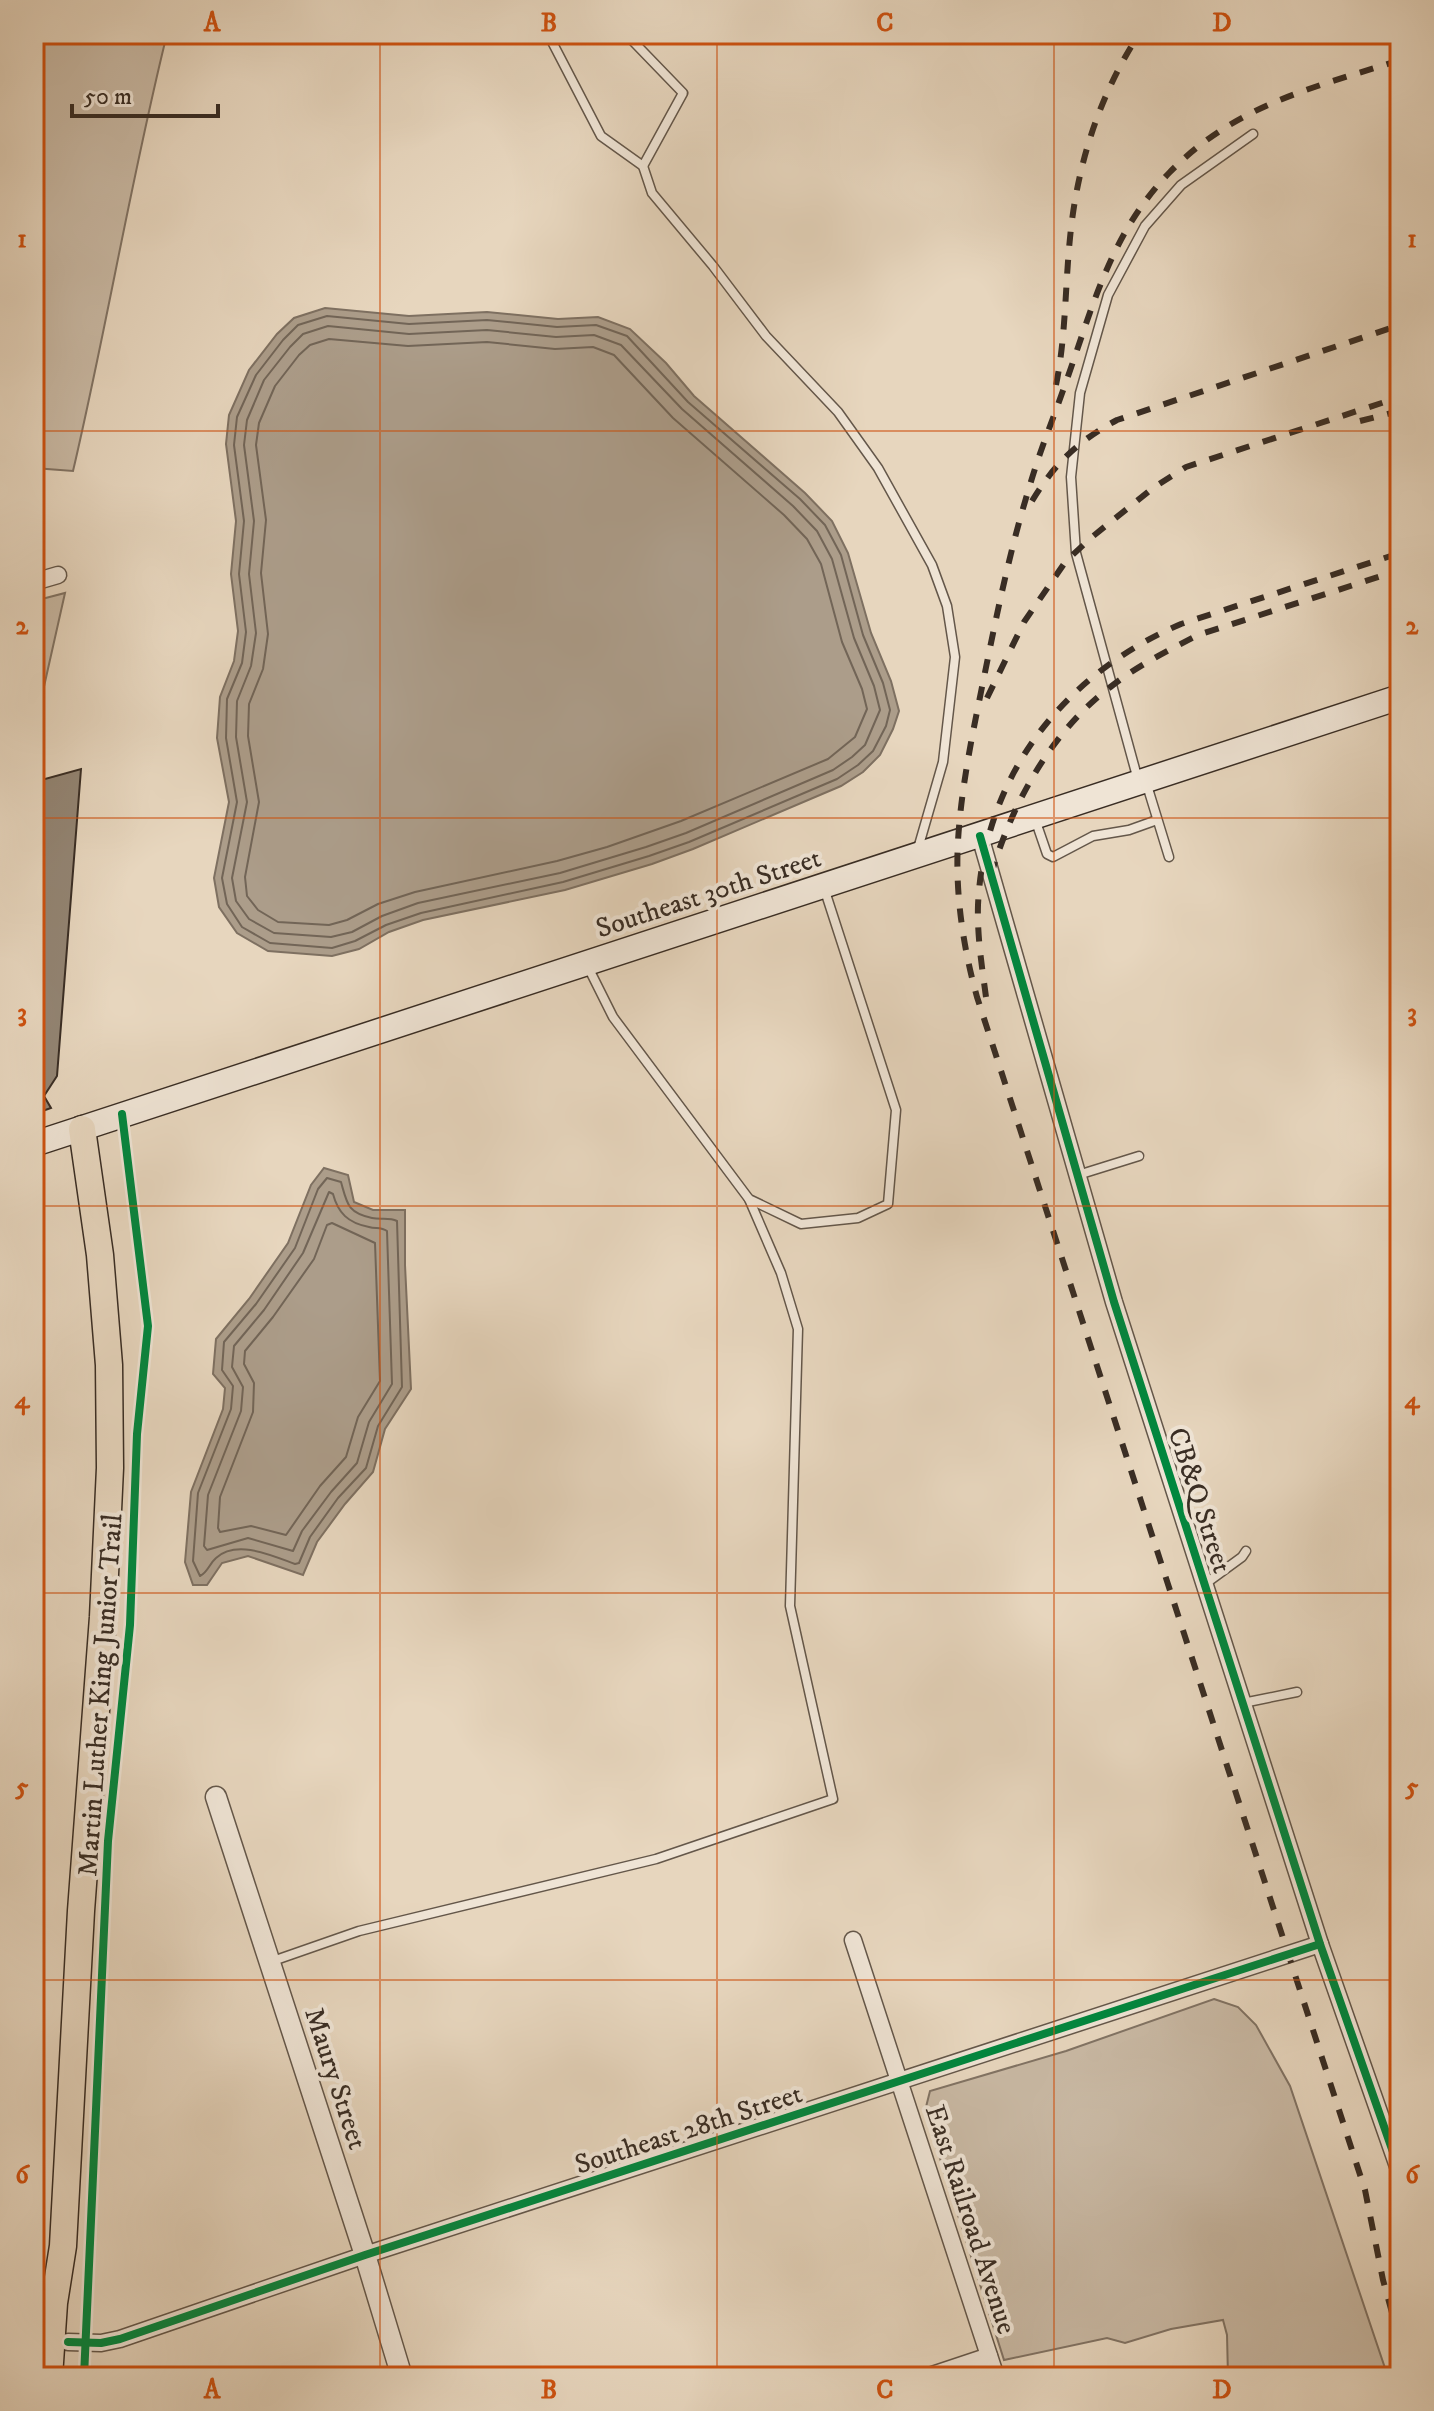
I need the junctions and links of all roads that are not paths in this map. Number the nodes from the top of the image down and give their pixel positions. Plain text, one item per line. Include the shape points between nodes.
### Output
1 (548, 34) edge
2 (626, 34) edge
3 (1253, 134) dead end
4 (643, 166) junction
5 (58, 575) dead end
6 (34, 582) edge
7 (1400, 697) edge
8 (1142, 782) junction
9 (1035, 818) junction
10 (1157, 820) junction
11 (980, 836) junction
12 (916, 856) junction
13 (1169, 857) dead end
14 (823, 886) junction
15 (586, 963) junction
16 (82, 1129) junction
17 (34, 1144) edge
18 (1139, 1156) dead end
19 (1077, 1175) junction
20 (749, 1199) junction
21 (1246, 1551) dead end
22 (1205, 1584) junction
23 (1297, 1692) dead end
24 (1243, 1703) junction
25 (216, 1797) dead end
26 (853, 1940) dead end
27 (1320, 1944) junction
28 (269, 1962) junction
29 (900, 2083) junction
30 (1400, 2172) edge
31 (63, 2246) junction
32 (365, 2255) junction
33 (68, 2342) junction
34 (989, 2356) junction
35 (49, 2377) edge
36 (66, 2377) edge
37 (402, 2377) edge
38 (926, 2377) edge
39 (996, 2377) edge

1 - 4 lane via 601,136
2 - 4 lane via 683,93
3 - 8 lane via 1181,185 1145,226 1108,295 1080,393 1071,477 1076,553
4 - 12 lane via 652,193 766,336 838,412 878,468 932,565 947,606 955,657 943,762
5 - 6 street
7 - 8 main road, Southeast 30th Street
8 - 9 main road, Southeast 30th Street
8 - 10 lane
9 - 10 lane via 1047,854 1053,857 1093,836
9 - 11 main road, Southeast 30th Street
10 - 13 lane
11 - 12 main road, Southeast 30th Street
11 - 19 street, CB&Q Street
12 - 14 main road, Southeast 30th Street
14 - 15 main road, Southeast 30th Street
14 - 20 lane via 896,1110 888,1204 858,1218 801,1224
15 - 16 main road, Southeast 30th Street
15 - 20 lane via 613,1017
16 - 17 main road, Southeast 30th Street
16 - 31 main road via 100,1255 110,1468
18 - 19 lane
19 - 22 street, CB&Q Street
20 - 28 lane via 798,1329 790,1606 833,1799 656,1859 359,1931
21 - 22 lane
22 - 24 street, CB&Q Street
23 - 24 lane
24 - 27 street, CB&Q Street
25 - 28 street, Maury Street
26 - 29 street, East Railroad Avenue
27 - 29 street, Southeast 28th Street
27 - 30 street, CB&Q Street
28 - 32 street, Maury Street
29 - 32 street, Southeast 28th Street
29 - 34 street, East Railroad Avenue
31 - 33 main road via 70,2303
31 - 35 main road
32 - 33 street, Southeast 28th Street via 120,2339
32 - 37 street, Maury Street
33 - 36 main road
34 - 38 street
34 - 39 street, East Railroad Avenue

